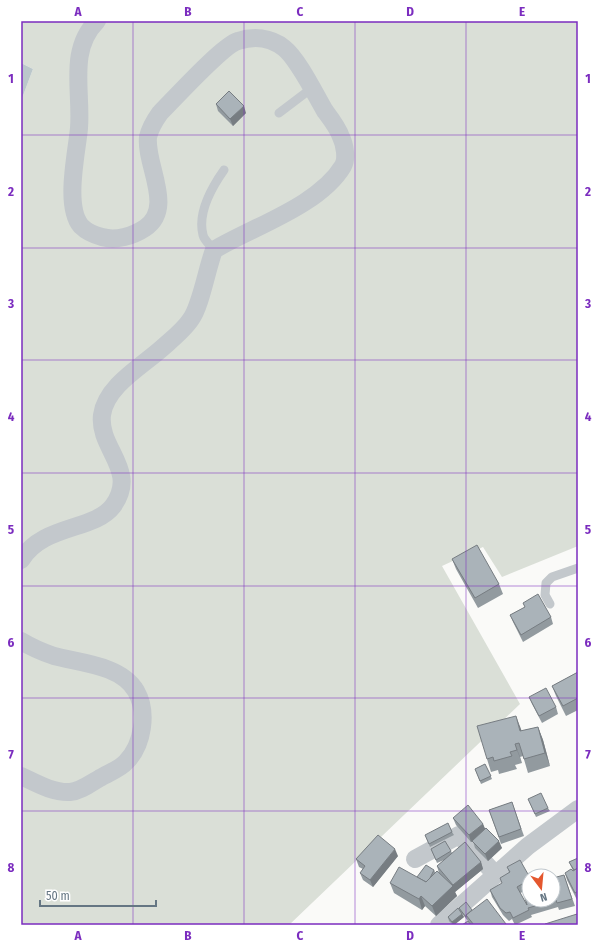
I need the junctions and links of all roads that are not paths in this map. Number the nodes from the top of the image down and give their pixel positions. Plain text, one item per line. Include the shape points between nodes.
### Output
1 (97, 21) edge
2 (312, 88) junction
3 (279, 113) dead end
4 (224, 170) dead end
5 (214, 250) junction
6 (21, 560) edge
7 (578, 568) edge
8 (550, 604) dead end
9 (21, 640) edge
10 (21, 776) edge
11 (578, 809) edge
12 (415, 859) dead end
13 (496, 875) junction
14 (439, 925) edge

1 - 2 street via 81,48 77,71 79,126 73,193 74,211 80,225 91,234 105,238 124,237 147,227 156,215 160,202 148,153 148,136 152,124 160,112 222,50 236,41 252,38 269,40 284,48
2 - 3 lane
2 - 5 street via 341,137 344,165 317,194
4 - 5 lane via 210,189 203,214 203,236
5 - 6 street via 191,319 162,348 119,383 102,415 105,435 120,467 122,481 119,496 112,508 96,518 44,537
7 - 8 lane via 552,577 546,583 545,594
9 - 10 street via 54,656 94,664 123,677 136,691 142,717 142,732 137,748 126,763 83,788 70,792 56,790
11 - 13 street via 528,846
12 - 13 street via 459,835
13 - 14 street

